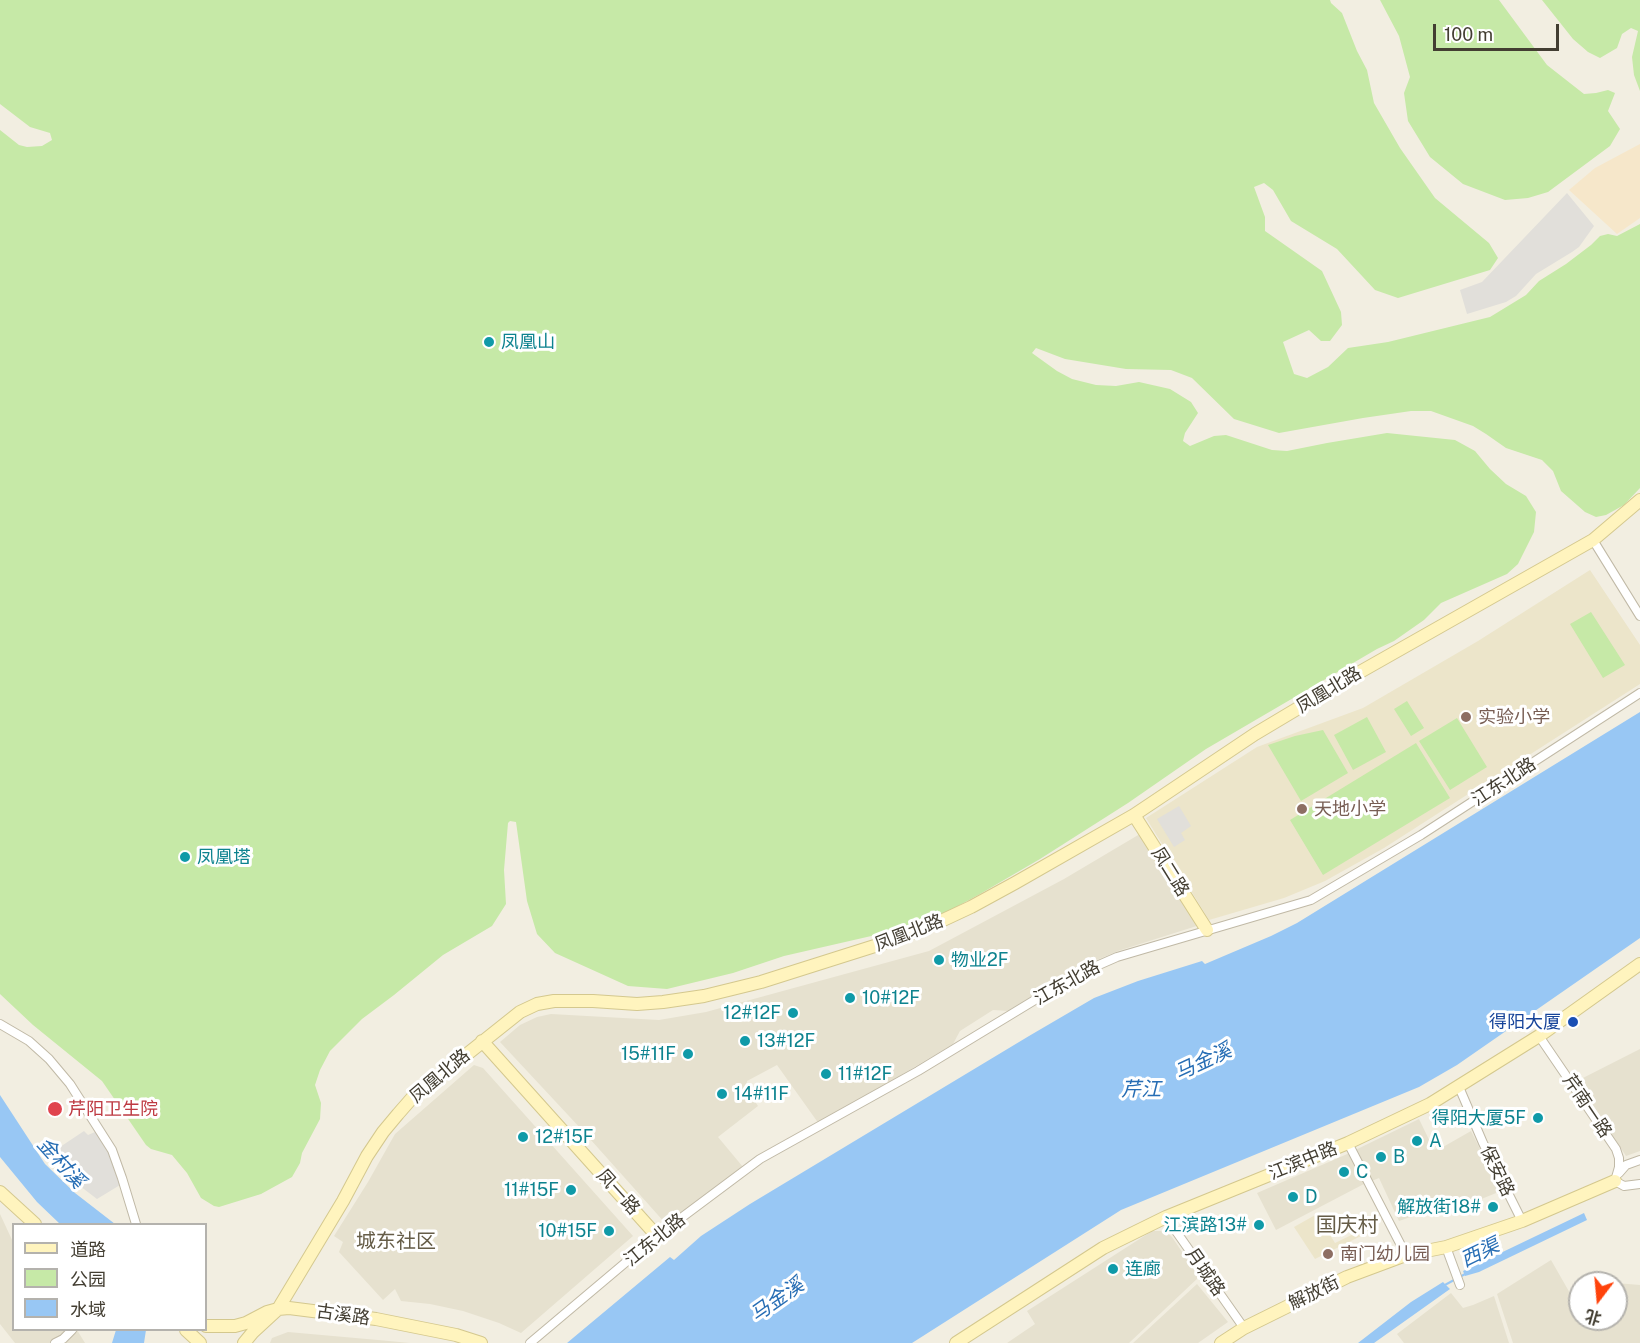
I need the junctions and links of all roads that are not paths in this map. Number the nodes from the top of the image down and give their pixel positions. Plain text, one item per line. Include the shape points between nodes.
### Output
1 (1640, 500) edge
2 (1593, 540) junction
3 (1640, 616) edge
4 (1640, 693) edge
5 (1134, 815) junction
6 (1207, 930) junction
7 (1638, 970) edge
8 (0, 1024) edge
9 (1539, 1036) junction
10 (482, 1041) junction
11 (1460, 1087) junction
12 (1348, 1143) junction
13 (1640, 1160) edge
14 (1615, 1181) junction
15 (1640, 1184) edge
16 (0, 1192) edge
17 (1166, 1217) junction
18 (1522, 1221) junction
19 (33, 1223) edge
20 (136, 1223) edge
21 (657, 1236) junction
22 (1446, 1247) junction
23 (1406, 1256) junction
24 (1460, 1285) dead end
25 (278, 1309) junction
26 (207, 1326) edge
27 (1244, 1328) junction
28 (70, 1331) edge
29 (188, 1331) edge
30 (55, 1343) edge
31 (200, 1343) edge
32 (244, 1343) edge
33 (481, 1343) edge
34 (530, 1343) edge
35 (956, 1343) edge
36 (1221, 1343) edge

1 - 2 street, 凤凰北路
2 - 3 street
2 - 5 street, 凤凰北路 via 1255,734
4 - 6 street, 江东北路 via 1421,835 1311,900
5 - 6 street, 凤二路
5 - 10 street, 凤凰北路 via 971,907 881,944 704,996 637,1004 593,1000 537,1004
6 - 21 street, 江东北路 via 1117,957 1077,975 918,1071 760,1159
7 - 9 street, 江滨中路
8 - 20 street via 29,1041 70,1084 112,1150
9 - 11 street, 江滨中路
9 - 14 street, 芹南一路 via 1616,1149 1619,1167
10 - 21 street, 凤一路
10 - 25 street, 凤凰北路 via 412,1098 383,1132
11 - 12 street, 江滨中路
11 - 18 street, 保安路
12 - 17 street, 江滨中路
12 - 23 street
13 - 14 street, 解放街 via 1626,1165
14 - 15 street via 1624,1186
14 - 18 street, 解放街
16 - 19 street
17 - 27 street, 月城路
17 - 35 street, 江滨中路 via 1103,1248
18 - 22 street, 解放街
21 - 34 street, 江东北路
22 - 23 street, 解放街
22 - 24 street
23 - 27 street, 解放街 via 1347,1277
25 - 26 street, 古溪路 via 246,1323
25 - 32 street, 凤凰北路
25 - 33 street, 古溪路 via 376,1319
27 - 36 street, 解放街
28 - 30 street
29 - 31 street

